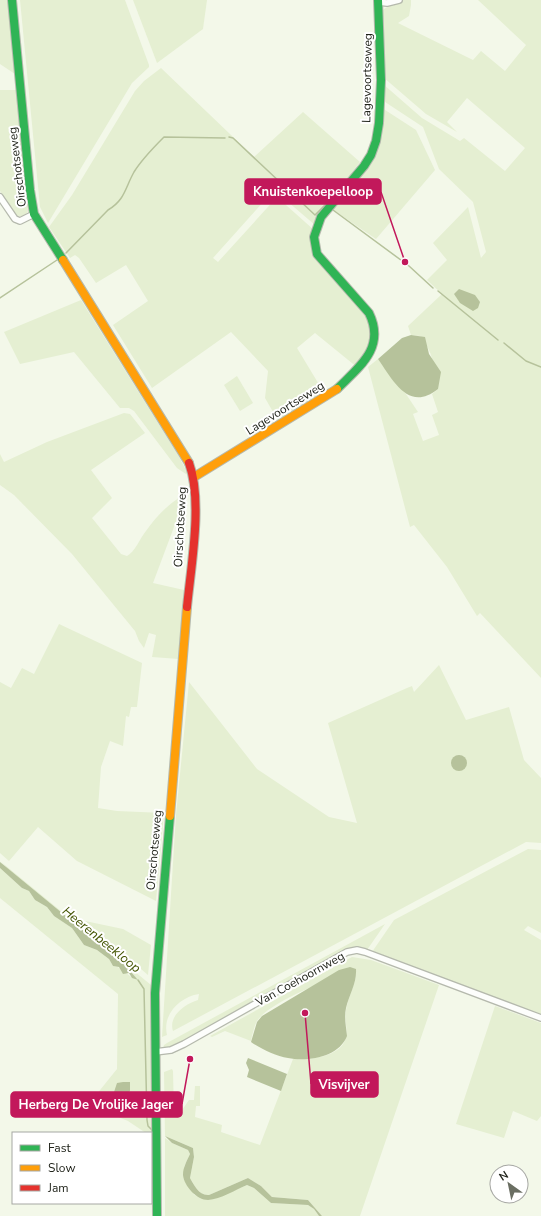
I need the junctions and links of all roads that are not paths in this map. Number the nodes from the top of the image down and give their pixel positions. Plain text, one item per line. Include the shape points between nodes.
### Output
1 (12, 0) edge
2 (399, 0) edge
3 (378, 1) edge
4 (0, 197) edge
5 (34, 214) junction
6 (194, 477) junction
7 (541, 1018) edge
8 (155, 1052) junction
9 (157, 1216) edge

1 - 5 street, Oirschotseweg
2 - 3 street via 387,3
3 - 6 street, Lagevoortseweg via 381,83 378,135 371,155 323,213 314,233 317,254 369,313 374,324 372,348 366,360 327,397
4 - 5 street via 15,219 20,221
5 - 6 street, Oirschotseweg via 183,452
6 - 8 street, Oirschotseweg via 196,502 158,940
7 - 8 street, Van Coehoornweg via 357,950 347,952 184,1044 171,1050
8 - 9 street, Oirschotseweg

